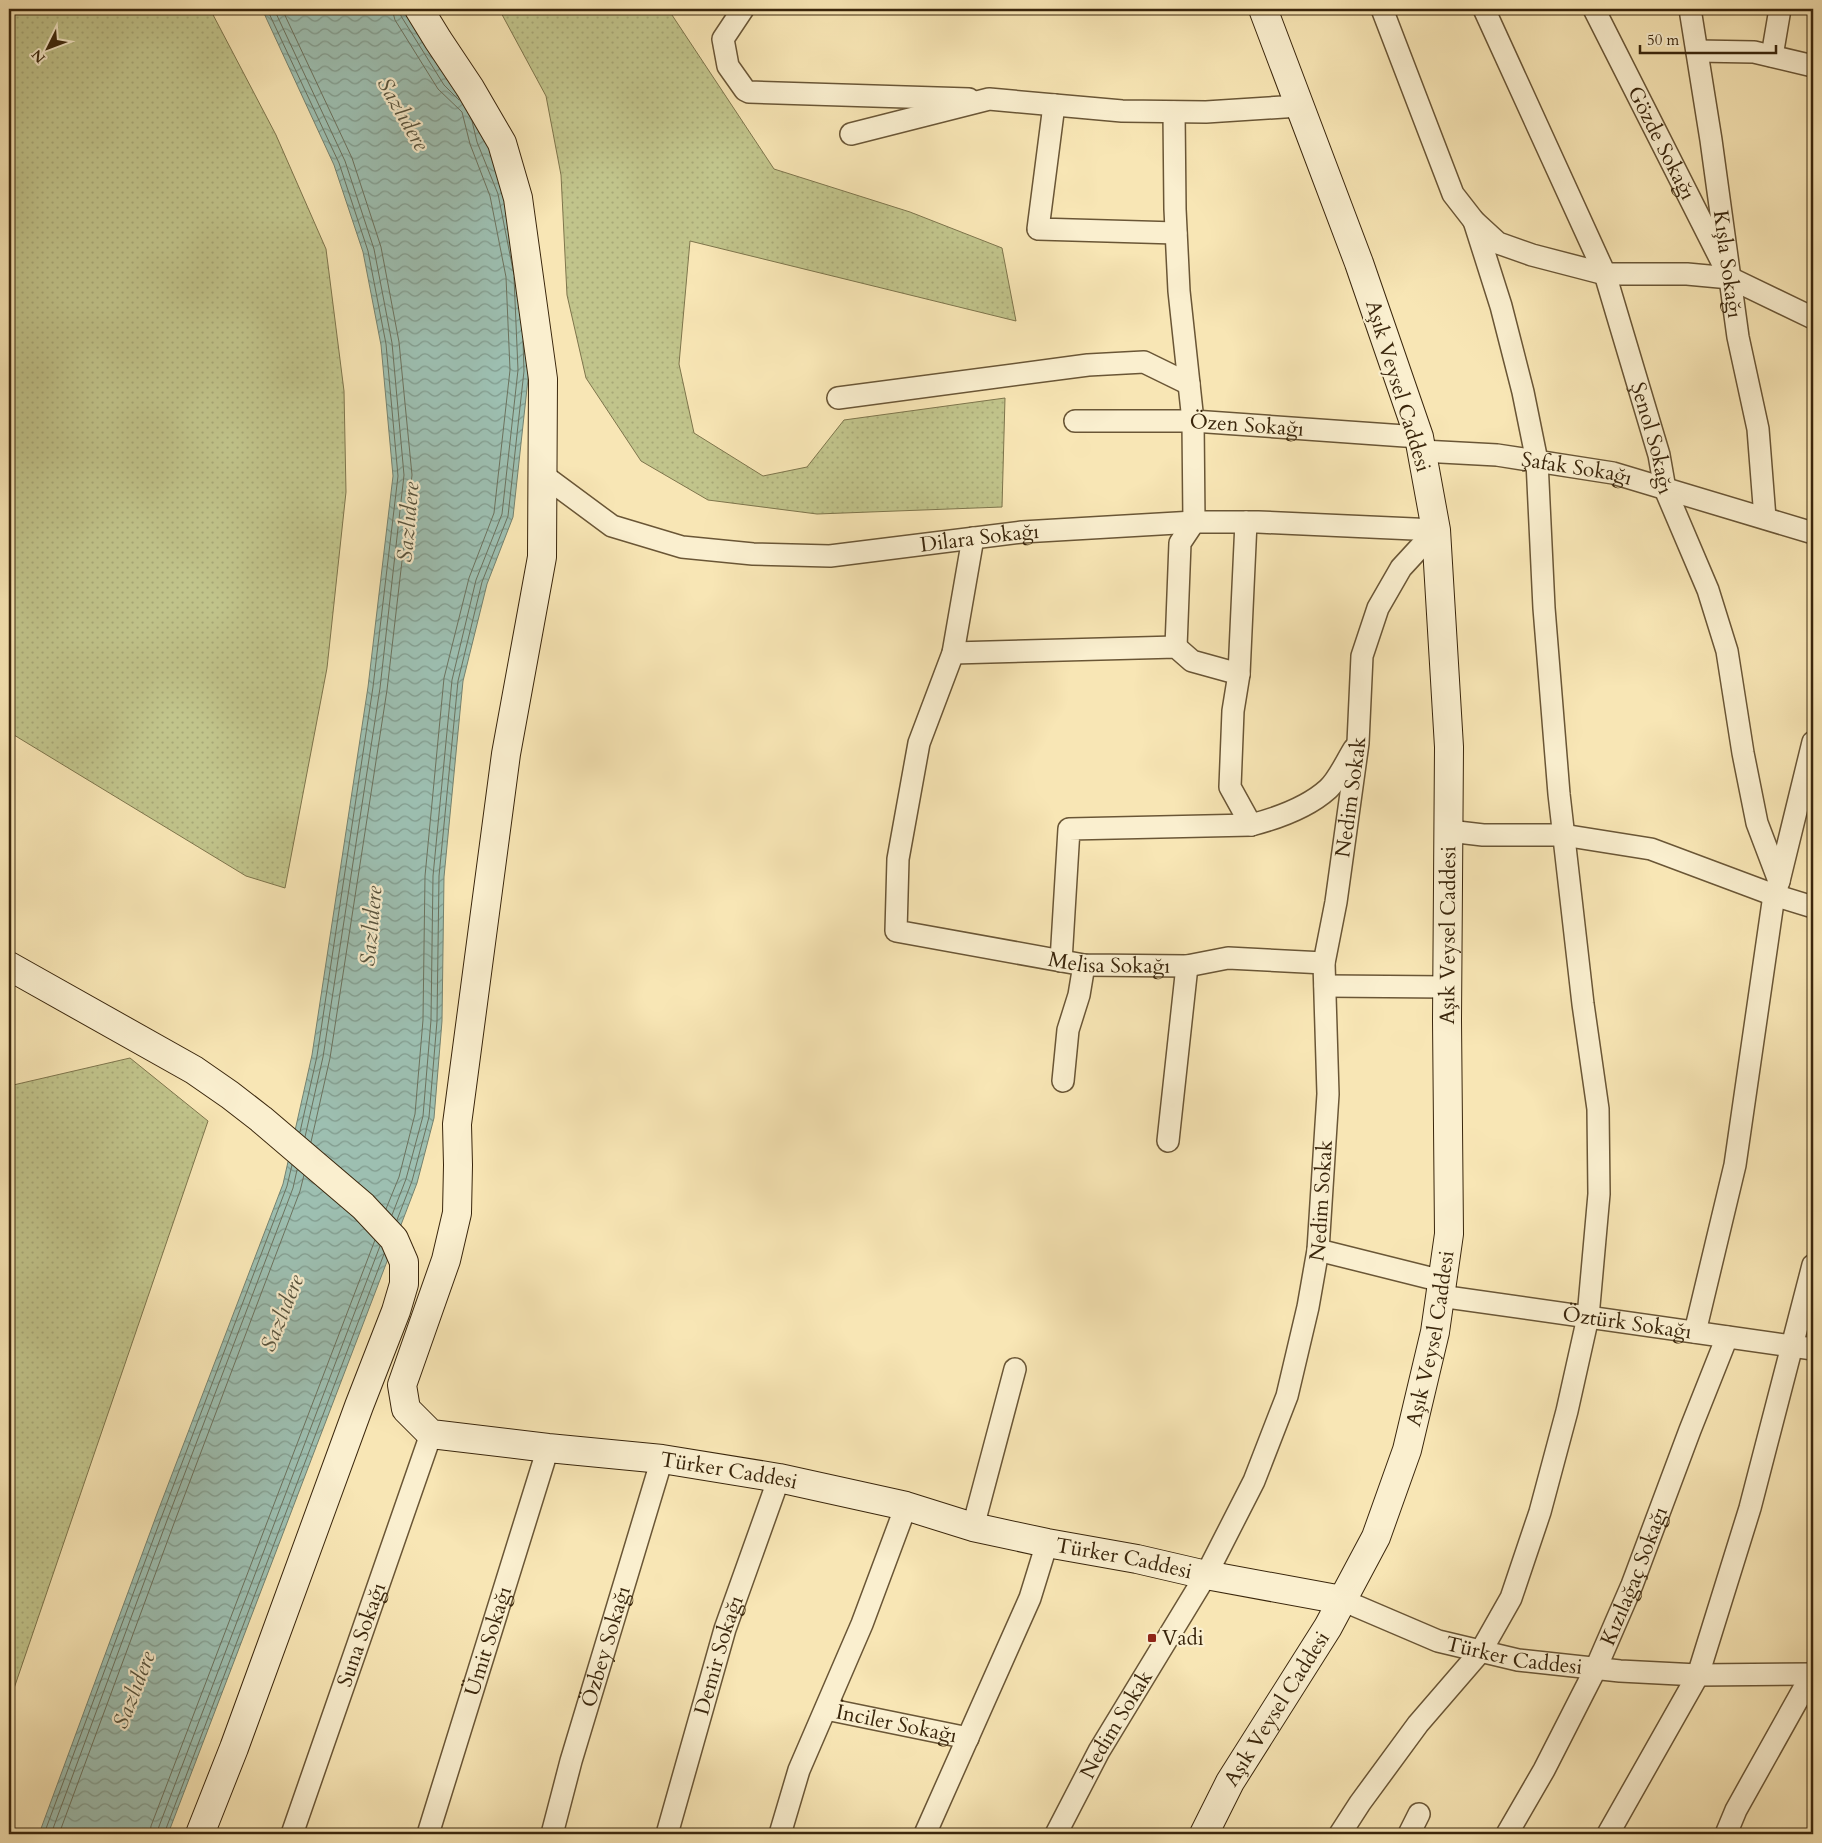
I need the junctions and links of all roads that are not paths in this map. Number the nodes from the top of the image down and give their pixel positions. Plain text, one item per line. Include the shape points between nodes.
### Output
1 (419, 9) edge
2 (743, 9) edge
3 (1382, 9) edge
4 (1484, 9) edge
5 (1594, 9) edge
6 (1690, 9) edge
7 (1780, 9) edge
8 (1268, 10) edge
9 (1697, 51) junction
10 (1772, 56) junction
11 (1813, 70) edge
12 (990, 100) junction
13 (1054, 105) junction
14 (1299, 106) junction
15 (1174, 112) junction
16 (851, 134) dead end
17 (1474, 221) junction
18 (1176, 233) junction
19 (1604, 274) junction
20 (1730, 278) junction
21 (1813, 318) edge
22 (1189, 384) junction
23 (838, 398) dead end
24 (1075, 421) dead end
25 (1193, 421) junction
26 (1421, 444) junction
27 (1537, 461) junction
28 (543, 475) junction
29 (1665, 489) junction
30 (1765, 518) junction
31 (1194, 522) junction
32 (1246, 522) junction
33 (1436, 530) junction
34 (1813, 533) edge
35 (973, 538) junction
36 (1176, 647) junction
37 (953, 653) junction
38 (1239, 674) junction
39 (1813, 742) edge
40 (1358, 743) junction
41 (1251, 825) junction
42 (1448, 831) junction
43 (1563, 835) junction
44 (1776, 888) junction
45 (1813, 908) edge
46 (1061, 961) junction
47 (1324, 963) junction
48 (1084, 965) junction
49 (9, 966) edge
50 (1187, 966) junction
51 (1325, 986) junction
52 (1448, 987) junction
53 (1063, 1081) dead end
54 (1168, 1140) dead end
55 (1318, 1250) junction
56 (1813, 1265) edge
57 (1441, 1288) junction
58 (1588, 1317) junction
59 (1695, 1332) junction
60 (1727, 1337) junction
61 (1803, 1348) edge
62 (1015, 1369) dead end
63 (431, 1434) junction
64 (548, 1448) junction
65 (662, 1459) junction
66 (780, 1478) junction
67 (906, 1506) junction
68 (973, 1527) junction
69 (1047, 1543) junction
70 (1206, 1575) junction
71 (1342, 1600) junction
72 (1481, 1651) junction
73 (1596, 1668) junction
74 (1698, 1674) junction
75 (1812, 1674) edge
76 (826, 1710) junction
77 (968, 1738) junction
78 (1419, 1814) dead end
79 (200, 1834) edge
80 (292, 1834) edge
81 (428, 1834) edge
82 (552, 1834) edge
83 (667, 1834) edge
84 (780, 1834) edge
85 (925, 1834) edge
86 (1056, 1834) edge
87 (1204, 1834) edge
88 (1340, 1834) edge
89 (1410, 1834) edge
90 (1507, 1834) edge
91 (1608, 1834) edge
92 (1726, 1834) edge

1 - 28 street via 502,143 518,198 543,379
2 - 12 street via 723,39 728,66 749,92
3 - 17 street via 1453,194
4 - 19 street, Şenol Sokağı
5 - 20 street, Gözde Sokağı
6 - 9 street, Kışla Sokağı
7 - 10 street
8 - 14 street, Aşık Veysel Caddesi
9 - 10 street via 1754,52
9 - 20 street, Kışla Sokağı
10 - 11 street
12 - 13 street
12 - 16 street
13 - 15 street
13 - 18 street via 1038,229
14 - 15 street
14 - 26 street, Aşık Veysel Caddesi via 1359,262
15 - 18 street
17 - 19 street via 1498,243
17 - 27 street via 1502,306
18 - 22 street
19 - 20 street via 1687,274
19 - 29 street, Şenol Sokağı via 1659,455
20 - 21 street
20 - 30 street, Kışla Sokağı via 1738,337 1758,429
22 - 23 street via 1144,362 1088,366
22 - 25 street
24 - 25 street, Özen Sokağı
25 - 26 street, Özen Sokağı
25 - 31 street
26 - 27 street, Şafak Sokağı
26 - 33 street, Aşık Veysel Caddesi
27 - 29 street, Şafak Sokağı via 1613,473
27 - 43 street via 1544,608
28 - 35 street, Dilara Sokağı via 612,526 682,547 753,554 830,556
28 - 63 street via 542,557 506,754 457,1124 457,1213 446,1260 402,1385 406,1410
29 - 30 street, Şafak Sokağı
29 - 44 street, Şenol Sokağı via 1708,590 1727,652 1757,823
30 - 34 street, Şafak Sokağı
31 - 32 street, Dilara Sokağı
31 - 35 street, Dilara Sokağı
31 - 36 street via 1180,543
32 - 33 street, Dilara Sokağı
32 - 38 street
33 - 40 street, Nedim Sokak via 1401,568 1378,608 1362,656
33 - 42 street, Aşık Veysel Caddesi via 1449,747
35 - 37 street
36 - 37 street
36 - 38 street via 1192,661
37 - 46 street, Melisa Sokağı via 919,744 898,859 896,931
38 - 41 street via 1233,712 1230,787
39 - 44 street
40 - 41 street via 1329,788 1299,809
40 - 47 street, Nedim Sokak via 1336,902
41 - 46 street via 1069,829
42 - 43 street via 1483,835
42 - 52 street, Aşık Veysel Caddesi
43 - 44 street via 1651,849
43 - 58 street via 1598,1109 1599,1194
44 - 45 street
44 - 59 street via 1735,1165
46 - 48 street, Melisa Sokağı
47 - 50 street, Melisa Sokağı via 1228,958
47 - 51 street, Nedim Sokak
48 - 50 street, Melisa Sokağı
48 - 53 street via 1068,1030
49 - 79 street via 194,1070 261,1119 357,1201 394,1239 404,1262 404,1284 396,1311
50 - 54 street
51 - 52 street
51 - 55 street, Nedim Sokak via 1328,1094
52 - 57 street, Aşık Veysel Caddesi via 1449,1234
55 - 57 street, Öztürk Sokağı
55 - 70 street, Nedim Sokak via 1287,1396 1254,1481
56 - 61 street
57 - 58 street, Öztürk Sokağı
57 - 71 street, Aşık Veysel Caddesi via 1435,1332 1407,1450 1376,1537
58 - 59 street, Öztürk Sokağı
58 - 72 street via 1540,1512 1511,1598
59 - 60 street, Öztürk Sokağı
60 - 61 street, Öztürk Sokağı
60 - 73 street, Kızılağaç Sokağı via 1632,1585
61 - 74 street
62 - 68 street
63 - 64 street, Türker Caddesi
63 - 80 street, Suna Sokağı
64 - 65 street, Türker Caddesi
64 - 81 street, Ümit Sokağı
65 - 66 street, Türker Caddesi
65 - 82 street, Özbey Sokağı via 570,1761
66 - 67 street, Türker Caddesi
66 - 83 street, Demir Sokağı via 725,1629
67 - 68 street, Türker Caddesi
67 - 76 street
68 - 69 street, Türker Caddesi
69 - 70 street, Türker Caddesi
69 - 77 street via 1030,1598
70 - 71 street, Türker Caddesi
70 - 86 street, Nedim Sokak via 1098,1750
71 - 72 street, Türker Caddesi via 1438,1640
71 - 87 street, Aşık Veysel Caddesi via 1230,1782
72 - 73 street, Türker Caddesi via 1518,1660
72 - 88 street via 1418,1724
73 - 74 street, Türker Caddesi
73 - 90 street, Kızılağaç Sokağı
74 - 75 street, Türker Caddesi
74 - 91 street
75 - 92 street via 1736,1810
76 - 77 street, İnciler Sokağı
76 - 84 street via 799,1770
77 - 85 street
78 - 89 street

